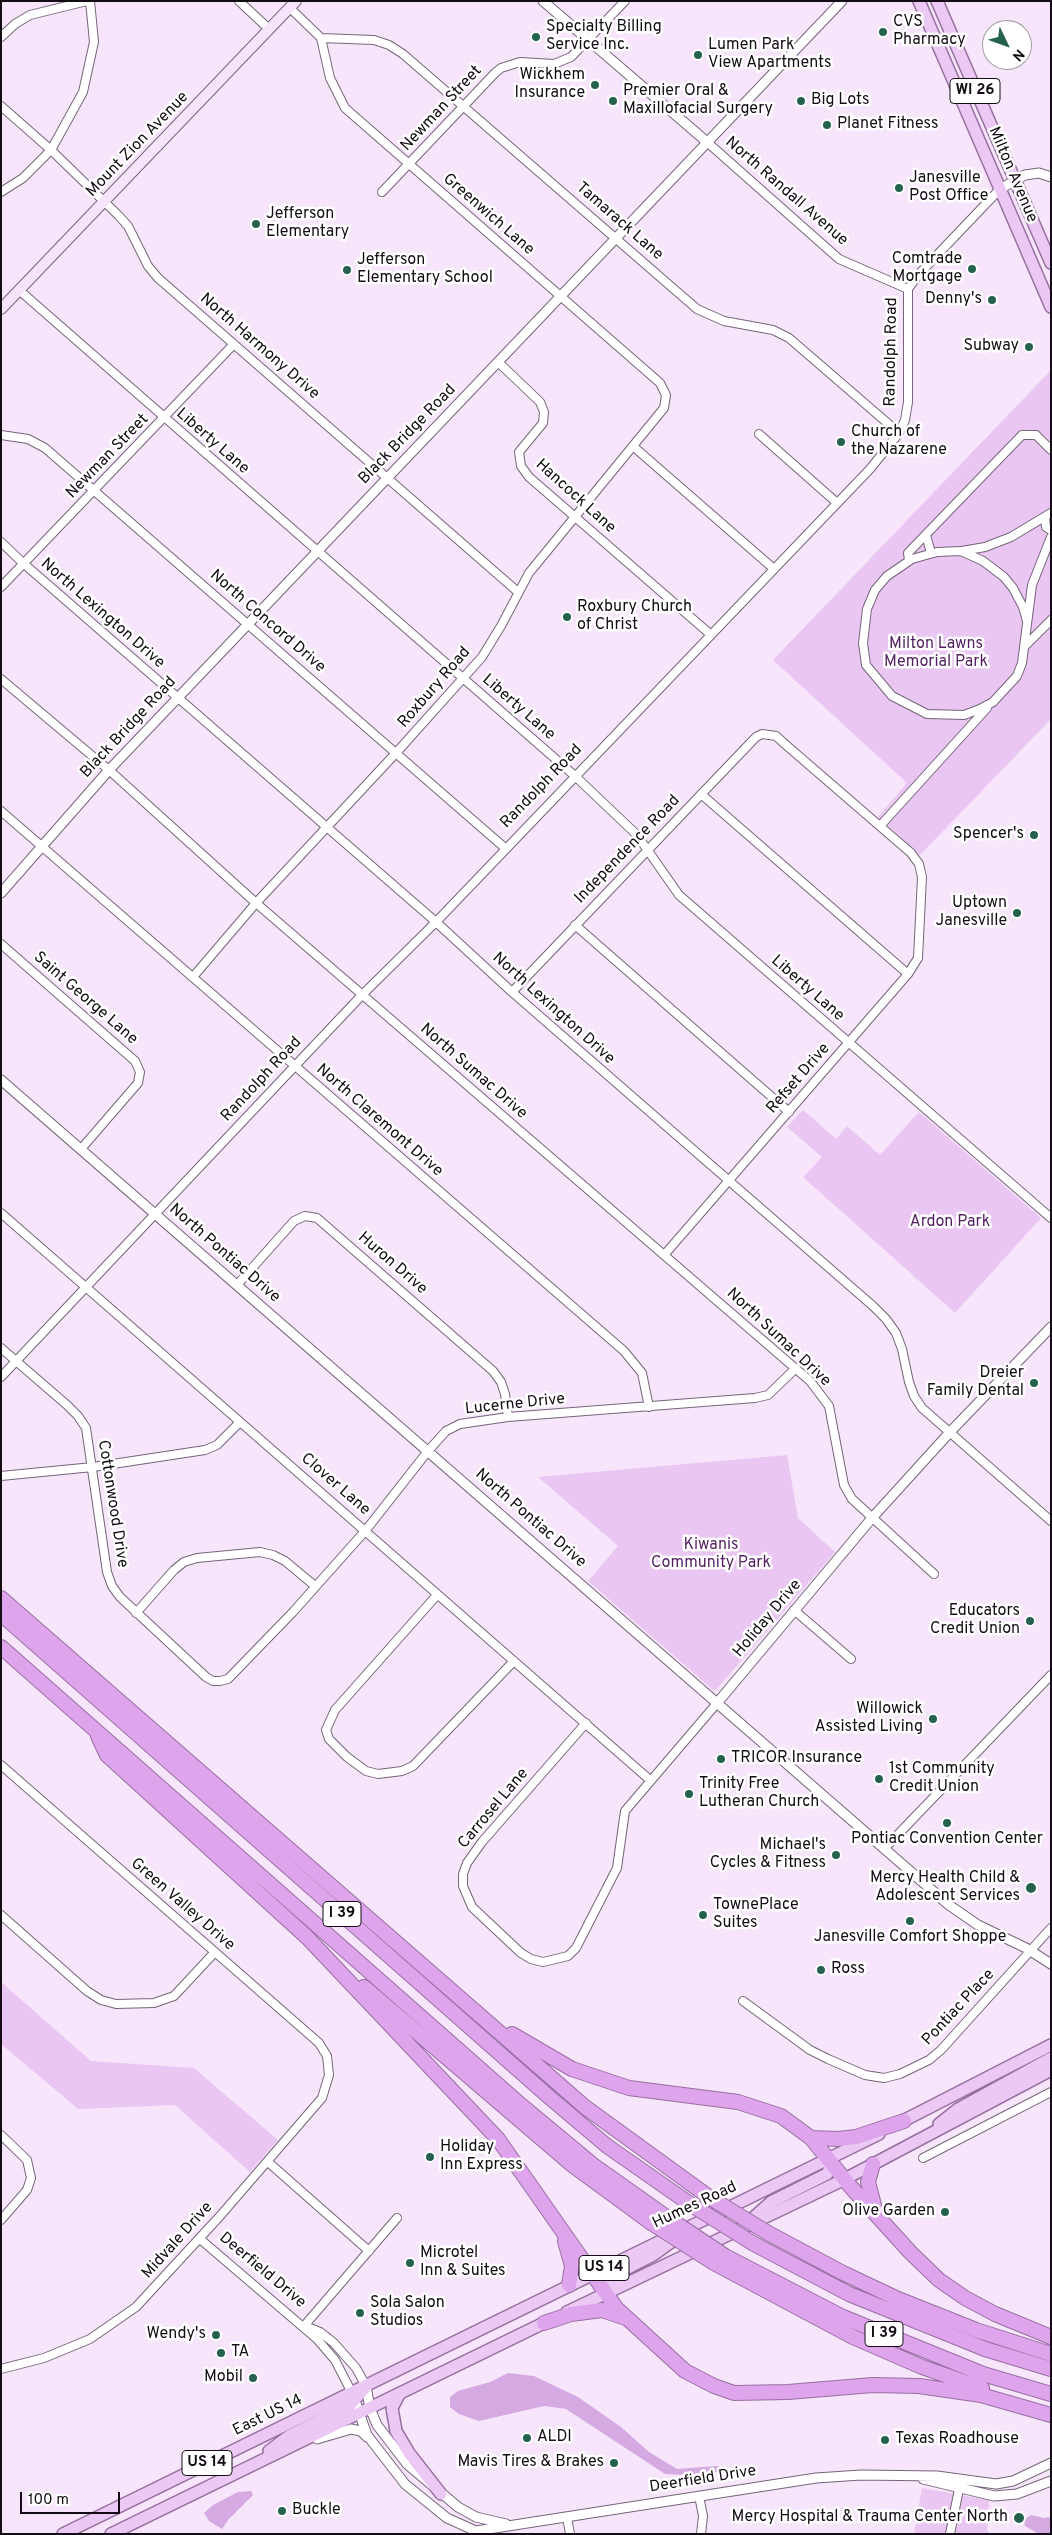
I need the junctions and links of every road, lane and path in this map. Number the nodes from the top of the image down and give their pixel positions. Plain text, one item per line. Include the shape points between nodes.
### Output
1 (89, 1) edge
2 (239, 1) edge
3 (542, 1) edge
4 (625, 1) edge
5 (842, 1) edge
6 (919, 1) edge
7 (938, 1) edge
8 (293, 5) edge
9 (269, 29) junction
10 (1, 37) edge
11 (322, 38) junction
12 (588, 41) junction
13 (464, 105) junction
14 (1, 106) edge
15 (707, 142) junction
16 (51, 150) junction
17 (408, 164) junction
18 (1051, 177) edge
19 (1013, 181) junction
20 (1000, 189) junction
21 (1, 192) edge
22 (382, 192) dead end
23 (104, 201) junction
24 (617, 238) junction
25 (1051, 263) edge
26 (908, 289) junction
27 (20, 290) junction
28 (561, 296) junction
29 (1051, 307) edge
30 (1, 309) edge
31 (234, 344) junction
32 (498, 362) junction
33 (666, 395) joint
34 (164, 418) junction
35 (899, 433) junction
36 (759, 434) dead end
37 (1, 435) edge
38 (634, 447) junction
39 (1051, 450) edge
40 (388, 478) junction
41 (95, 491) junction
42 (836, 502) junction
43 (1048, 515) edge
44 (574, 516) junction
45 (1051, 530) edge
46 (926, 535) junction
47 (1051, 536) edge
48 (1, 542) edge
49 (318, 551) junction
50 (961, 551) junction
51 (931, 554) junction
52 (909, 560) junction
53 (23, 563) junction
54 (774, 569) junction
55 (1, 587) edge
56 (1032, 587) junction
57 (1015, 591) junction
58 (518, 592) junction
59 (1051, 620) edge
60 (1026, 621) junction
61 (248, 624) junction
62 (710, 634) junction
63 (1025, 646) junction
64 (1, 679) edge
65 (463, 679) junction
66 (999, 696) junction
67 (178, 697) junction
68 (958, 715) junction
69 (966, 731) junction
70 (396, 753) junction
71 (109, 770) junction
72 (574, 776) junction
73 (702, 794) junction
74 (1, 811) edge
75 (880, 826) junction
76 (327, 827) junction
77 (42, 846) junction
78 (505, 848) junction
79 (648, 850) junction
80 (1, 893) edge
81 (256, 903) junction
82 (436, 922) junction
83 (575, 925) junction
84 (1, 944) edge
85 (908, 974) junction
86 (193, 977) junction
87 (512, 992) junction
88 (362, 995) junction
89 (849, 1043) junction
90 (295, 1066) junction
91 (1, 1080) edge
92 (789, 1112) junction
93 (81, 1149) junction
94 (728, 1181) junction
95 (1, 1213) edge
96 (155, 1214) junction
97 (1051, 1218) edge
98 (665, 1254) junction
99 (237, 1285) junction
100 (86, 1288) junction
101 (1051, 1327) edge
102 (1, 1348) edge
103 (17, 1361) junction
104 (796, 1368) junction
105 (1, 1377) edge
106 (649, 1407) junction
107 (508, 1417) junction
108 (240, 1422) junction
109 (951, 1432) junction
110 (428, 1451) junction
111 (93, 1467) junction
112 (1, 1476) edge
113 (872, 1518) junction
114 (1051, 1521) edge
115 (366, 1530) junction
116 (934, 1574) dead end
117 (315, 1586) junction
118 (437, 1595) junction
119 (1, 1598) edge
120 (794, 1610) junction
121 (136, 1613) junction
122 (1, 1614) edge
123 (1, 1647) edge
124 (851, 1659) dead end
125 (514, 1661) junction
126 (1051, 1675) edge
127 (220, 1681) joint
128 (718, 1702) junction
129 (586, 1723) junction
130 (96, 1731) junction
131 (1, 1765) edge
132 (650, 1780) junction
133 (884, 1848) junction
134 (1, 1915) edge
135 (1051, 1928) edge
136 (304, 1934) junction
137 (1031, 1950) junction
138 (215, 1952) junction
139 (561, 1958) joint
140 (1051, 1964) edge
141 (424, 1968) junction
142 (743, 2001) dead end
143 (1051, 2045) edge
144 (1051, 2058) edge
145 (1051, 2070) edge
146 (329, 2075) joint
147 (1051, 2092) edge
148 (904, 2121) junction
149 (1, 2135) edge
150 (925, 2137) junction
151 (811, 2138) junction
152 (923, 2158) dead end
153 (830, 2159) junction
154 (268, 2162) junction
155 (873, 2164) junction
156 (845, 2179) junction
157 (876, 2214) junction
158 (397, 2218) dead end
159 (1, 2220) edge
160 (557, 2222) junction
161 (696, 2223) junction
162 (746, 2225) junction
163 (200, 2239) junction
164 (369, 2251) junction
165 (720, 2259) junction
166 (592, 2274) junction
167 (569, 2285) junction
168 (606, 2293) junction
169 (544, 2323) junction
170 (304, 2326) junction
171 (635, 2326) junction
172 (1051, 2337) edge
173 (1051, 2354) edge
174 (1, 2369) edge
175 (1051, 2370) edge
176 (366, 2386) junction
177 (401, 2392) junction
178 (1051, 2394) edge
179 (353, 2397) junction
180 (1051, 2409) edge
181 (365, 2410) junction
182 (1051, 2415) edge
183 (372, 2443) junction
184 (282, 2451) junction
185 (1051, 2463) edge
186 (248, 2467) junction
187 (902, 2476) junction
188 (1051, 2480) edge
189 (959, 2489) junction
190 (441, 2494) junction
191 (699, 2496) junction
192 (567, 2517) junction
193 (509, 2525) junction
194 (63, 2534) edge
195 (111, 2534) edge
196 (570, 2534) edge
197 (701, 2534) edge
198 (950, 2534) edge

1 - 10 street via 30,15
1 - 16 street via 94,42 83,92
2 - 9 street
3 - 12 street, North Randall Avenue
4 - 12 street, Newman Street
5 - 15 street, Black Bridge Road
6 - 20 main road, Milton Avenue / WI 26
7 - 19 main road, Milton Avenue / WI 26
8 - 9 main road, Mount Zion Avenue
8 - 11 street
9 - 23 main road, Mount Zion Avenue
11 - 13 street, Tamarack Lane via 374,40 389,45
11 - 17 street, Greenwich Lane via 330,78 345,108
12 - 13 street, Newman Street via 562,62 520,62 501,68
12 - 15 street, North Randall Avenue
13 - 17 street, Newman Street
13 - 24 street, Tamarack Lane
14 - 16 street, North Harmony Drive
15 - 24 street, Black Bridge Road
15 - 26 street, North Randall Avenue via 839,259
16 - 21 street via 23,178
16 - 23 street, North Harmony Drive
17 - 22 street, Newman Street
17 - 28 street, Greenwich Lane
18 - 19 street, Randolph Road via 1039,173
19 - 20 street, Randolph Road
19 - 25 main road, Milton Avenue / WI 26
20 - 26 street, Randolph Road
20 - 29 main road, Milton Avenue / WI 26
23 - 27 main road, Mount Zion Avenue
23 - 31 street, North Harmony Drive via 128,226 148,266 158,278
24 - 28 street, Black Bridge Road
24 - 35 street, Tamarack Lane via 697,309 724,321 774,330 789,338
26 - 35 street, Randolph Road via 908,402
27 - 30 main road, Mount Zion Avenue
27 - 34 street, Liberty Lane
28 - 32 street, Black Bridge Road
28 - 33 street, Greenwich Lane via 660,383
31 - 34 street, Newman Street
31 - 40 street, North Harmony Drive
32 - 40 street, Black Bridge Road
32 - 44 street, Hancock Lane via 540,402 544,412 543,423 520,452 521,466 529,477
33 - 38 street, Roxbury Road via 664,408
34 - 41 street, Newman Street
34 - 49 street, Liberty Lane
35 - 42 street, Randolph Road via 870,469
36 - 42 street
37 - 41 street, North Concord Drive via 28,439 44,448
38 - 44 street, Roxbury Road
38 - 54 street
39 - 46 street via 1036,435 1022,435
40 - 49 street, Black Bridge Road
40 - 58 street, North Harmony Drive
41 - 53 street, Newman Street
41 - 61 street, North Concord Drive
42 - 54 street, Randolph Road
43 - 45 street via 1046,526
43 - 50 street via 993,544
44 - 58 street, Roxbury Road via 529,572
44 - 62 street, Hancock Lane
46 - 51 street
46 - 52 street via 908,553
47 - 56 street
48 - 53 street, North Lexington Drive
49 - 61 street, Black Bridge Road
49 - 65 street, Liberty Lane
50 - 51 street
50 - 57 street via 983,560
51 - 52 street
52 - 68 street via 887,576 875,590 867,609 863,643 866,665 892,696 907,705 927,714
53 - 55 street, Newman Street
53 - 67 street, North Lexington Drive
54 - 62 street, Randolph Road
56 - 57 street
56 - 60 street
57 - 60 street
58 - 65 street, Roxbury Road via 502,626
59 - 63 street
60 - 63 street
61 - 67 street, Black Bridge Road
61 - 70 street, North Concord Drive
62 - 72 street, Randolph Road
63 - 66 street via 1016,676
64 - 71 street, North Sumac Drive
65 - 70 street, Roxbury Road
65 - 72 street, Liberty Lane
66 - 68 street via 980,710
66 - 69 street
67 - 71 street, Black Bridge Road
67 - 76 street, North Lexington Drive
68 - 69 street via 965,722
69 - 75 street
70 - 76 street, Roxbury Road
70 - 78 street, North Concord Drive
71 - 77 street, Black Bridge Road
71 - 81 street, North Sumac Drive
72 - 78 street, Randolph Road
72 - 79 street, Liberty Lane via 623,819
73 - 75 street, Independence Road via 756,737 768,734 786,744
73 - 79 street, Independence Road
73 - 85 street
74 - 77 street, North Claremont Drive
75 - 85 street, Refset Drive via 911,853 919,864 922,877 918,958
76 - 81 street, Roxbury Road
76 - 82 street, North Lexington Drive
77 - 80 street, Black Bridge Road
77 - 86 street, North Claremont Drive
78 - 82 street, Randolph Road
79 - 83 street, Independence Road
79 - 89 street, Liberty Lane via 678,895
81 - 86 street, Roxbury Road
81 - 88 street, North Sumac Drive
82 - 87 street, North Lexington Drive
82 - 88 street, Randolph Road
83 - 87 street, Independence Road
83 - 92 street
84 - 93 street, Saint George Lane via 135,1061 140,1072 138,1083
85 - 89 street, Refset Drive
86 - 90 street, North Claremont Drive
87 - 94 street, North Lexington Drive
88 - 90 street, Randolph Road
88 - 98 street, North Sumac Drive
89 - 92 street, Refset Drive
89 - 97 street, Liberty Lane
90 - 96 street, Randolph Road
90 - 106 street, North Claremont Drive via 634,1361 642,1373
91 - 93 street, North Pontiac Drive
92 - 94 street, Refset Drive
93 - 96 street, North Pontiac Drive
94 - 98 street, Refset Drive
94 - 109 street, North Lexington Drive via 886,1319 902,1349 914,1396 922,1408
95 - 100 street, Clover Lane
96 - 99 street, North Pontiac Drive
96 - 100 street, Randolph Road
98 - 104 street, North Sumac Drive
99 - 107 street, Huron Drive via 294,1221 305,1216 317,1218 493,1371 505,1394
99 - 110 street, North Pontiac Drive
100 - 103 street, Randolph Road
100 - 108 street, Clover Lane
101 - 109 street, Holiday Drive
102 - 103 street, Cottonwood Drive
103 - 105 street, Randolph Road
103 - 111 street, Cottonwood Drive via 78,1416 86,1428
104 - 106 street, Lucerne Drive via 768,1394 755,1398
104 - 113 street, North Sumac Drive via 829,1406 844,1485 852,1499
106 - 107 street, Lucerne Drive
107 - 110 street, Lucerne Drive via 460,1424 446,1431
108 - 111 street via 217,1445 204,1450
108 - 115 street, Clover Lane
109 - 113 street, Holiday Drive
109 - 114 street, North Lexington Drive
110 - 115 street, Lucerne Drive
110 - 128 street, North Pontiac Drive
111 - 112 street
111 - 121 street, Cottonwood Drive via 112,1586
113 - 116 street, North Sumac Drive
113 - 120 street, Holiday Drive
115 - 117 street, Lucerne Drive
115 - 118 street, Clover Lane
117 - 121 street via 273,1554 260,1552 197,1558 174,1570
117 - 127 street, Lucerne Drive via 238,1670 228,1680
118 - 125 street, Clover Lane
118 - 125 street via 336,1710 326,1730 329,1739 347,1757 366,1771 378,1774 402,1772 413,1766
119 - 141 highway
120 - 124 street
120 - 128 street, Holiday Drive
121 - 127 street, Cottonwood Drive via 206,1676
122 - 175 highway, I 39, bridge via 608,2146 754,2244 849,2294 976,2345
123 - 130 highway, I 39
125 - 129 street, Clover Lane
126 - 133 street
128 - 132 street, Holiday Drive
128 - 133 street, North Pontiac Drive
129 - 132 street, Clover Lane
129 - 139 street, Carrosel Lane via 482,1842 467,1863 464,1874 463,1886 472,1907 521,1952 543,1962
130 - 136 highway via 107,1755
130 - 165 highway, I 39, bridge via 564,2141
131 - 138 street, Green Valley Drive
132 - 139 street, Holiday Drive via 625,1811 617,1868 586,1931 576,1948
133 - 137 street, North Pontiac Drive via 967,1919
134 - 138 street via 88,1991 100,2000 116,2004 154,2003 174,1996
135 - 137 street, Pontiac Place
136 - 160 highway via 498,2139
136 - 165 highway, bridge via 538,2138 598,2185 650,2222
137 - 140 street, North Pontiac Drive
137 - 142 street, Pontiac Place via 938,2053 915,2069 884,2078 865,2075 810,2050
138 - 146 street, Green Valley Drive via 319,2043 326,2056
141 - 151 highway via 436,1973 510,2033 572,2069 629,2088 754,2106 781,2116
141 - 173 highway, bridge via 584,2107 710,2197 768,2233 898,2299 976,2330
143 - 148 main road, Humes Road / US 14
144 - 150 main road via 953,2112
145 - 150 main road, US 14
146 - 154 street, Midvale Drive via 322,2098
147 - 152 street
148 - 151 highway via 856,2137
148 - 153 main road, Humes Road / US 14
149 - 159 street via 27,2160 31,2178 27,2190
150 - 155 main road, US 14
151 - 153 highway
153 - 156 highway
153 - 161 main road, Humes Road / US 14
153 - 162 main road via 830,2168 825,2175 771,2202
154 - 163 street, Midvale Drive
154 - 164 street
155 - 156 main road, US 14
155 - 157 highway via 868,2182
156 - 157 highway
156 - 162 main road, US 14
157 - 172 highway via 920,2262 954,2290 995,2314
158 - 164 street
160 - 166 highway
160 - 167 highway via 572,2266
161 - 166 main road, Humes Road / US 14
161 - 168 main road via 659,2252 616,2274
162 - 168 main road, US 14
163 - 170 street, Deerfield Drive
163 - 174 street, Midvale Drive via 136,2307 108,2328 68,2349
164 - 170 street
165 - 178 highway, I 39 via 843,2317 983,2374
165 - 180 highway via 815,2318 882,2350 958,2380
166 - 167 main road, Humes Road / US 14
166 - 168 highway
167 - 176 main road, Humes Road / US 14
168 - 169 main road, US 14
168 - 171 highway
169 - 171 highway via 571,2314 602,2310 615,2312
169 - 177 main road, US 14
170 - 176 street, Deerfield Drive via 320,2332 334,2343 356,2368
170 - 179 street, Deerfield Drive via 335,2360
171 - 182 highway via 686,2371 734,2394 873,2385 919,2386 980,2395
176 - 179 main road, Humes Road / US 14
176 - 181 street, Deerfield Drive
177 - 181 main road, US 14
177 - 190 main road via 392,2408 396,2431
179 - 181 street, Deerfield Drive
179 - 186 main road via 289,2436
179 - 194 main road, East US 14 / US 14
181 - 183 street, Deerfield Drive
181 - 184 main road, US 14
181 - 190 street, Deerfield Drive via 392,2447
183 - 184 street via 361,2431 351,2428
183 - 193 street, Deerfield Drive via 405,2484 454,2522 476,2531
184 - 186 main road, US 14
185 - 187 street, Deerfield Drive via 1012,2481 996,2484 937,2476
186 - 195 main road, US 14
187 - 189 street, Deerfield Drive
187 - 191 street, Deerfield Drive via 816,2478
188 - 189 street, Deerfield Drive via 1017,2494 994,2496
189 - 198 street
190 - 193 street, Deerfield Drive via 476,2517
191 - 192 street, Deerfield Drive
191 - 197 street via 703,2516
192 - 193 street, Deerfield Drive
192 - 196 street

